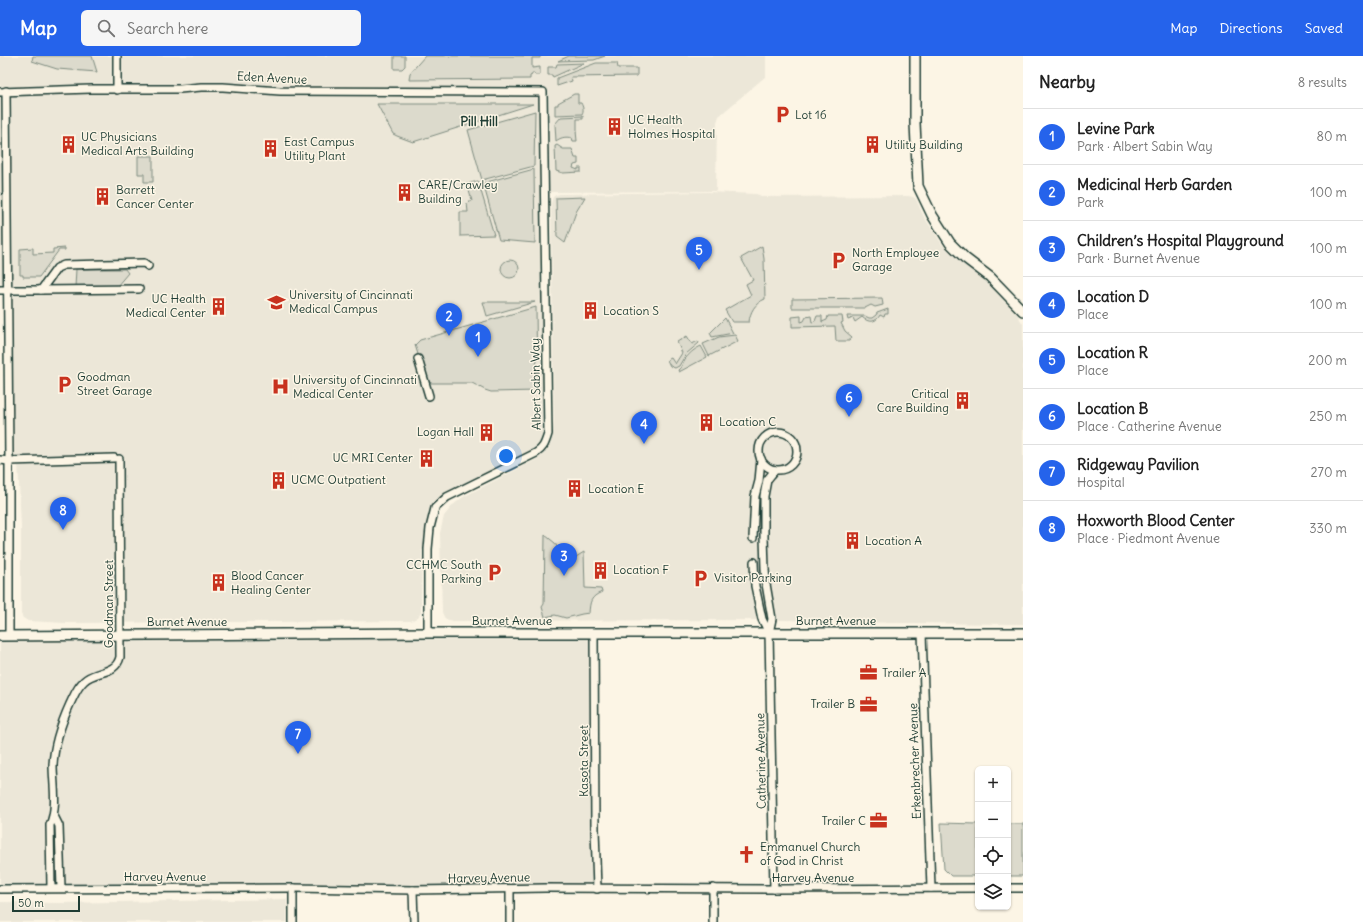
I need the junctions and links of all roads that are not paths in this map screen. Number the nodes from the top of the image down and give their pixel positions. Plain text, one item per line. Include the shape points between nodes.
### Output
1 (118, 56) edge
2 (915, 56) edge
3 (117, 90) junction
4 (3, 92) edge
5 (543, 92) joint
6 (148, 266) dead end
7 (140, 289) dead end
8 (3, 290) edge
9 (41, 290) junction
10 (1023, 311) edge
11 (418, 359) dead end
12 (429, 396) dead end
13 (761, 459) junction
14 (0, 460) edge
15 (9, 461) junction
16 (775, 470) junction
17 (753, 538) dead end
18 (754, 562) dead end
19 (428, 633) junction
20 (769, 633) junction
21 (922, 633) junction
22 (1023, 633) edge
23 (594, 634) junction
24 (120, 635) junction
25 (4, 636) edge
26 (54, 816) junction
27 (51, 888) junction
28 (61, 888) junction
29 (293, 888) junction
30 (597, 888) junction
31 (713, 888) junction
32 (931, 888) junction
33 (975, 888) edge
34 (1011, 888) edge
35 (1023, 888) edge
36 (0, 889) edge
37 (510, 889) junction
38 (774, 889) junction
39 (414, 890) junction
40 (294, 922) edge
41 (414, 922) edge
42 (510, 922) edge
43 (713, 922) edge

1 - 3 street
2 - 10 street via 918,186 950,243 990,277
3 - 4 street, Eden Avenue
3 - 5 street, Eden Avenue via 223,87 272,91
4 - 8 street
5 - 19 street, Albert Sabin Way via 548,434 542,449 536,453 447,497 435,508 428,550
6 - 9 street via 64,265 57,268
7 - 9 street
8 - 9 street
8 - 15 street
11 - 12 street
13 - 16 street via 764,464
13 - 16 street via 759,447 765,436 777,432 789,435 797,445 796,458 788,468
13 - 17 street via 755,496
14 - 15 street
15 - 24 street, Goodman Street via 117,459
15 - 25 street
16 - 20 street, Catherine Avenue via 767,480 764,496 766,584 772,619
18 - 20 street, Catherine Avenue via 755,586 762,619
19 - 23 street, Burnet Avenue
19 - 24 street, Burnet Avenue
20 - 21 street, Burnet Avenue
20 - 23 street, Burnet Avenue
20 - 38 street, Catherine Avenue
21 - 22 street, Burnet Avenue
21 - 32 street, Erkenbrecher Avenue
23 - 30 street, Kasota Street
24 - 25 street, Burnet Avenue
24 - 26 street, Goodman Street via 119,662 106,672 85,679 61,723 54,748
26 - 27 street, Goodman Street via 50,825
26 - 28 street, Goodman Street via 59,826
27 - 28 street, Harvey Avenue
27 - 36 street, Harvey Avenue
28 - 29 street, Harvey Avenue
29 - 39 street, Harvey Avenue
29 - 40 street
30 - 31 street, Harvey Avenue
30 - 37 street, Harvey Avenue
31 - 38 street, Harvey Avenue
31 - 43 street
32 - 33 street, Harvey Avenue
32 - 38 street, Harvey Avenue
34 - 35 street
37 - 39 street, Harvey Avenue
37 - 42 street
39 - 41 street

